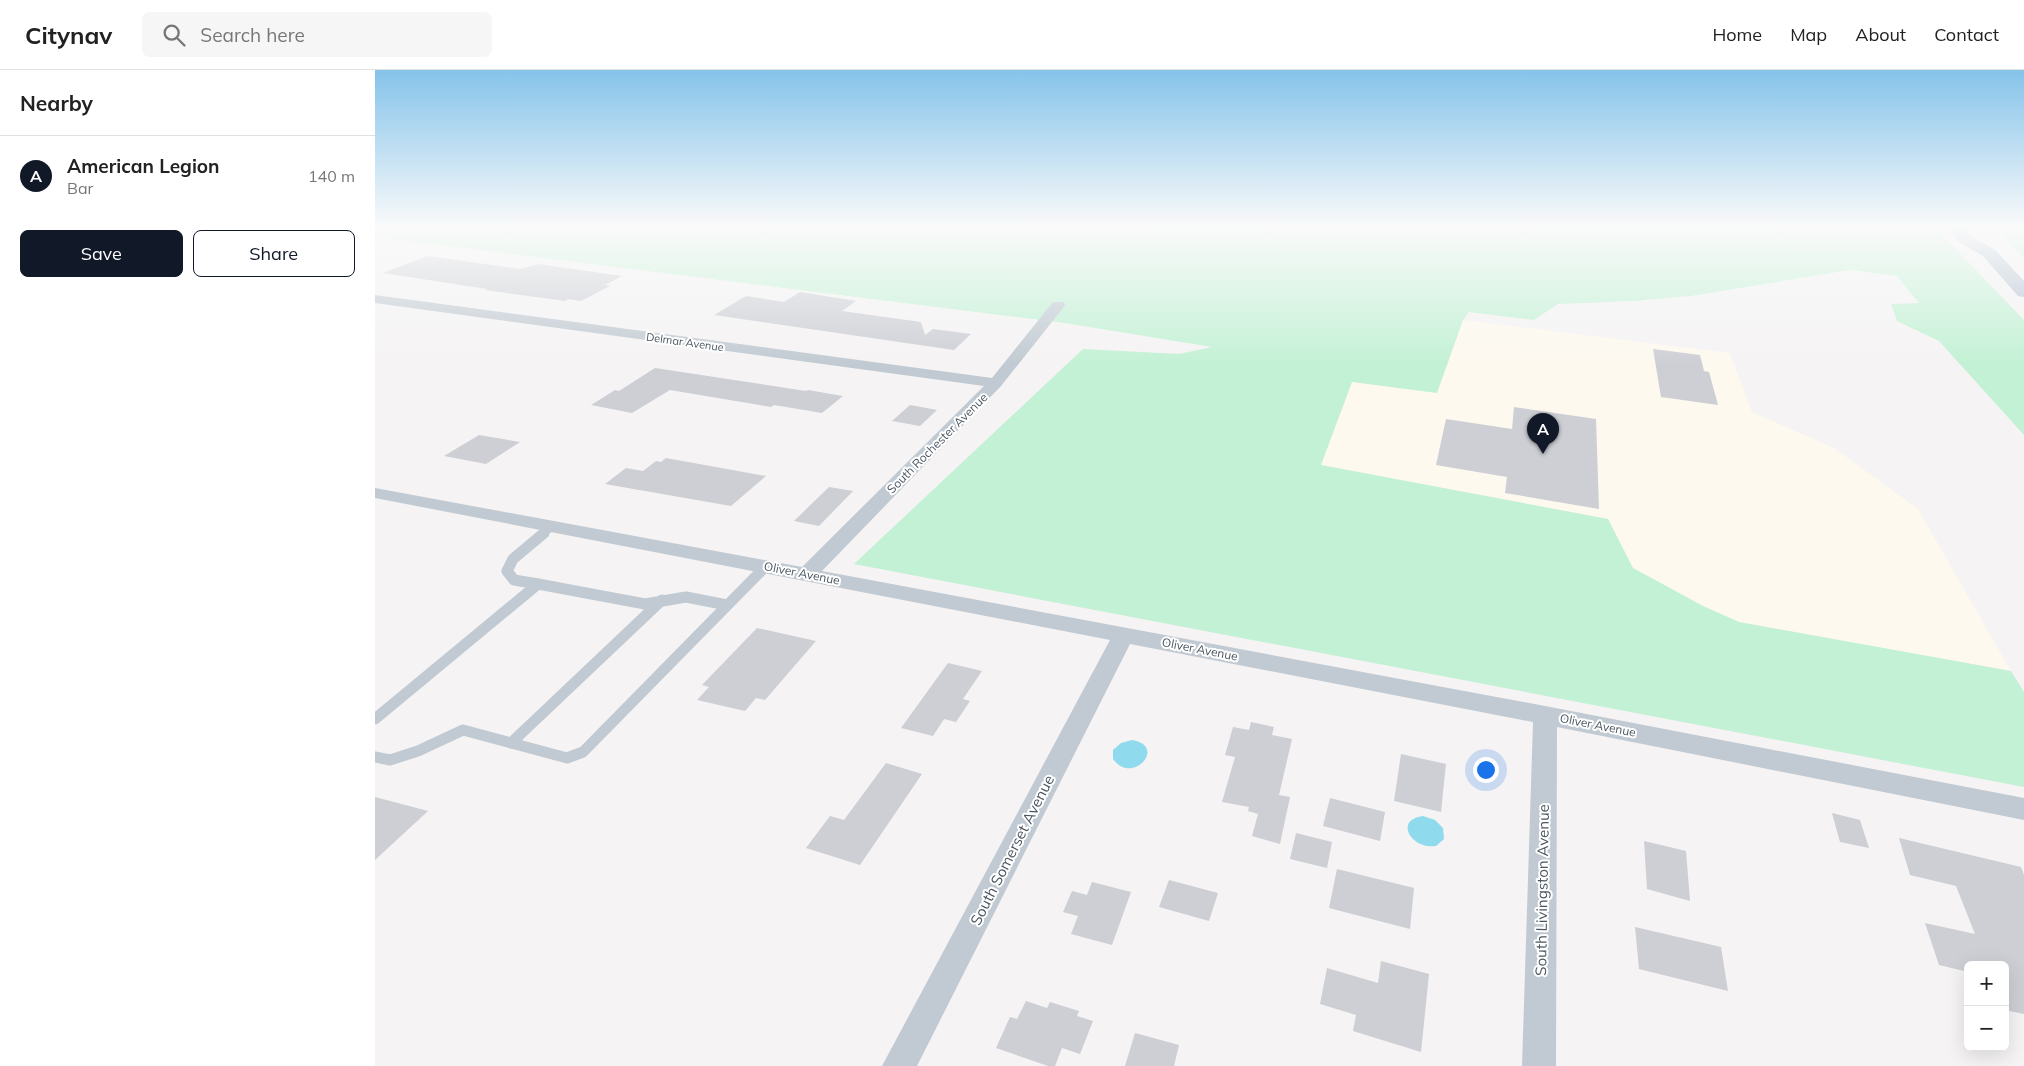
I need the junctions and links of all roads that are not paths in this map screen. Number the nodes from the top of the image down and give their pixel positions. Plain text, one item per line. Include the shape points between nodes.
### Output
1 (2010, 271) edge
2 (2024, 292) edge
3 (375, 299) edge
4 (1058, 305) dead end
5 (996, 383) junction
6 (375, 493) edge
7 (552, 526) junction
8 (766, 566) junction
9 (807, 574) junction
10 (538, 584) junction
11 (662, 600) junction
12 (727, 605) junction
13 (1124, 634) junction
14 (1545, 715) junction
15 (375, 719) edge
16 (511, 743) junction
17 (375, 758) edge
18 (2024, 809) edge
19 (899, 1066) edge
20 (1539, 1066) edge

1 - 2 main road
3 - 5 street, Delmar Avenue
4 - 5 street, South Rochester Avenue
5 - 9 street, South Rochester Avenue
6 - 7 street, Oliver Avenue
7 - 8 street, Oliver Avenue
7 - 10 lane via 513,559 507,571 514,580
8 - 9 street, Oliver Avenue
8 - 12 lane
9 - 13 street, Oliver Avenue
10 - 11 lane via 645,604
10 - 15 lane
11 - 12 lane via 686,597
11 - 16 lane
12 - 16 lane via 583,752 567,758
13 - 14 street, Oliver Avenue
13 - 19 street, South Somerset Avenue
14 - 18 street, Oliver Avenue
14 - 20 street, South Livingston Avenue
16 - 17 lane via 463,730 390,760

